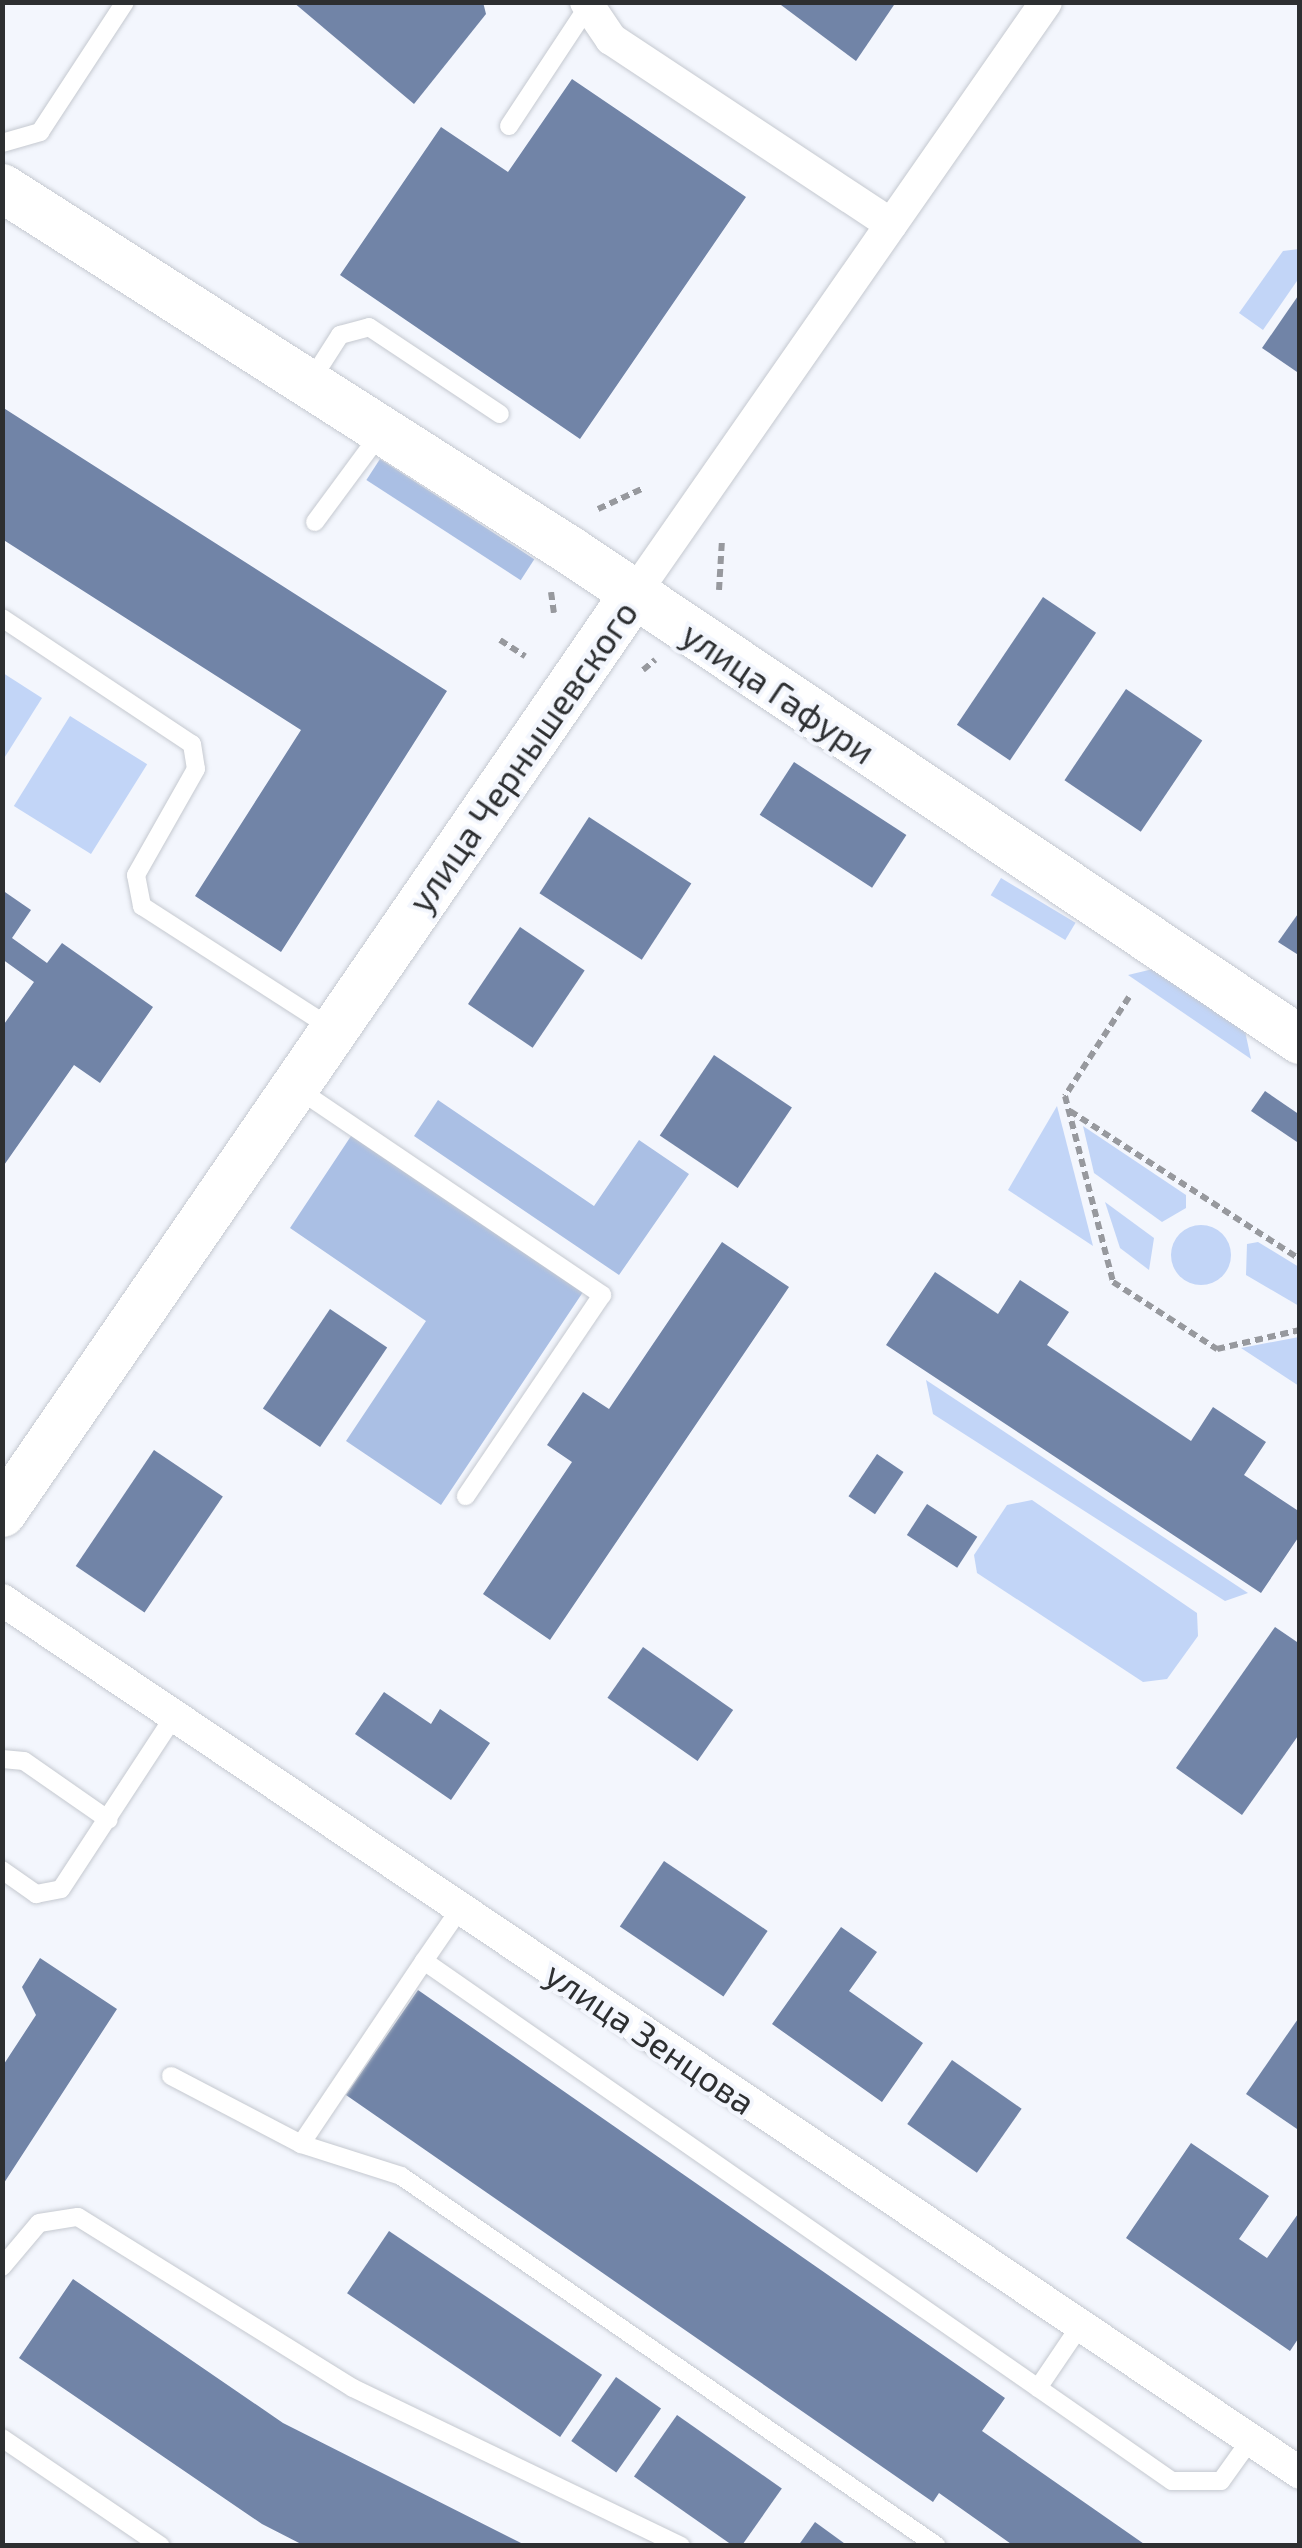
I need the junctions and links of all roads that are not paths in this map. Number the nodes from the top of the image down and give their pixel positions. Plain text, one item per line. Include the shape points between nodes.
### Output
1 (125, 2) edge
2 (1046, 2) edge
3 (587, 4) edge
4 (509, 126) dead end
5 (2, 144) edge
6 (2, 188) edge
7 (891, 224) junction
8 (309, 384) junction
9 (500, 414) dead end
10 (382, 430) junction
11 (315, 522) dead end
12 (634, 594) junction
13 (2, 618) edge
14 (334, 1029) junction
15 (1300, 1040) edge
16 (294, 1087) junction
17 (466, 1496) dead end
18 (2, 1514) edge
19 (2, 1600) edge
20 (176, 1713) junction
21 (2, 1759) edge
22 (109, 1820) junction
23 (2, 1870) edge
24 (459, 1910) junction
25 (424, 1960) junction
26 (172, 2076) dead end
27 (301, 2144) junction
28 (2, 2267) edge
29 (1082, 2323) junction
30 (1038, 2388) junction
31 (2, 2438) edge
32 (1251, 2439) junction
33 (1300, 2473) edge
34 (160, 2546) edge
35 (681, 2546) edge
36 (937, 2546) edge

1 - 5 lane via 40,132
2 - 7 street, улица Чернышевского
3 - 4 lane
3 - 7 street via 611,39
6 - 8 street, улица Гафури
7 - 12 street, улица Чернышевского
8 - 9 lane via 340,335 369,327
8 - 10 street, улица Гафури
10 - 11 lane
10 - 12 street, улица Гафури
12 - 14 street, улица Чернышевского
12 - 15 street, улица Гафури
13 - 14 lane via 192,744 196,769 136,874 142,906
14 - 16 street, улица Чернышевского
16 - 17 lane via 602,1295
16 - 18 street, улица Чернышевского
19 - 20 street, улица Зенцова
20 - 22 lane
20 - 24 street, улица Зенцова
21 - 22 lane via 24,1761
22 - 23 lane via 54,1894 36,1894
24 - 25 lane
24 - 29 street, улица Зенцова
25 - 27 lane
25 - 30 lane
26 - 27 lane
27 - 36 lane via 401,2176
28 - 35 lane via 39,2223 78,2217 353,2388
29 - 30 lane
29 - 32 street, улица Зенцова
30 - 32 lane via 1190,2488 1221,2482
31 - 34 lane
32 - 33 street, улица Зенцова

